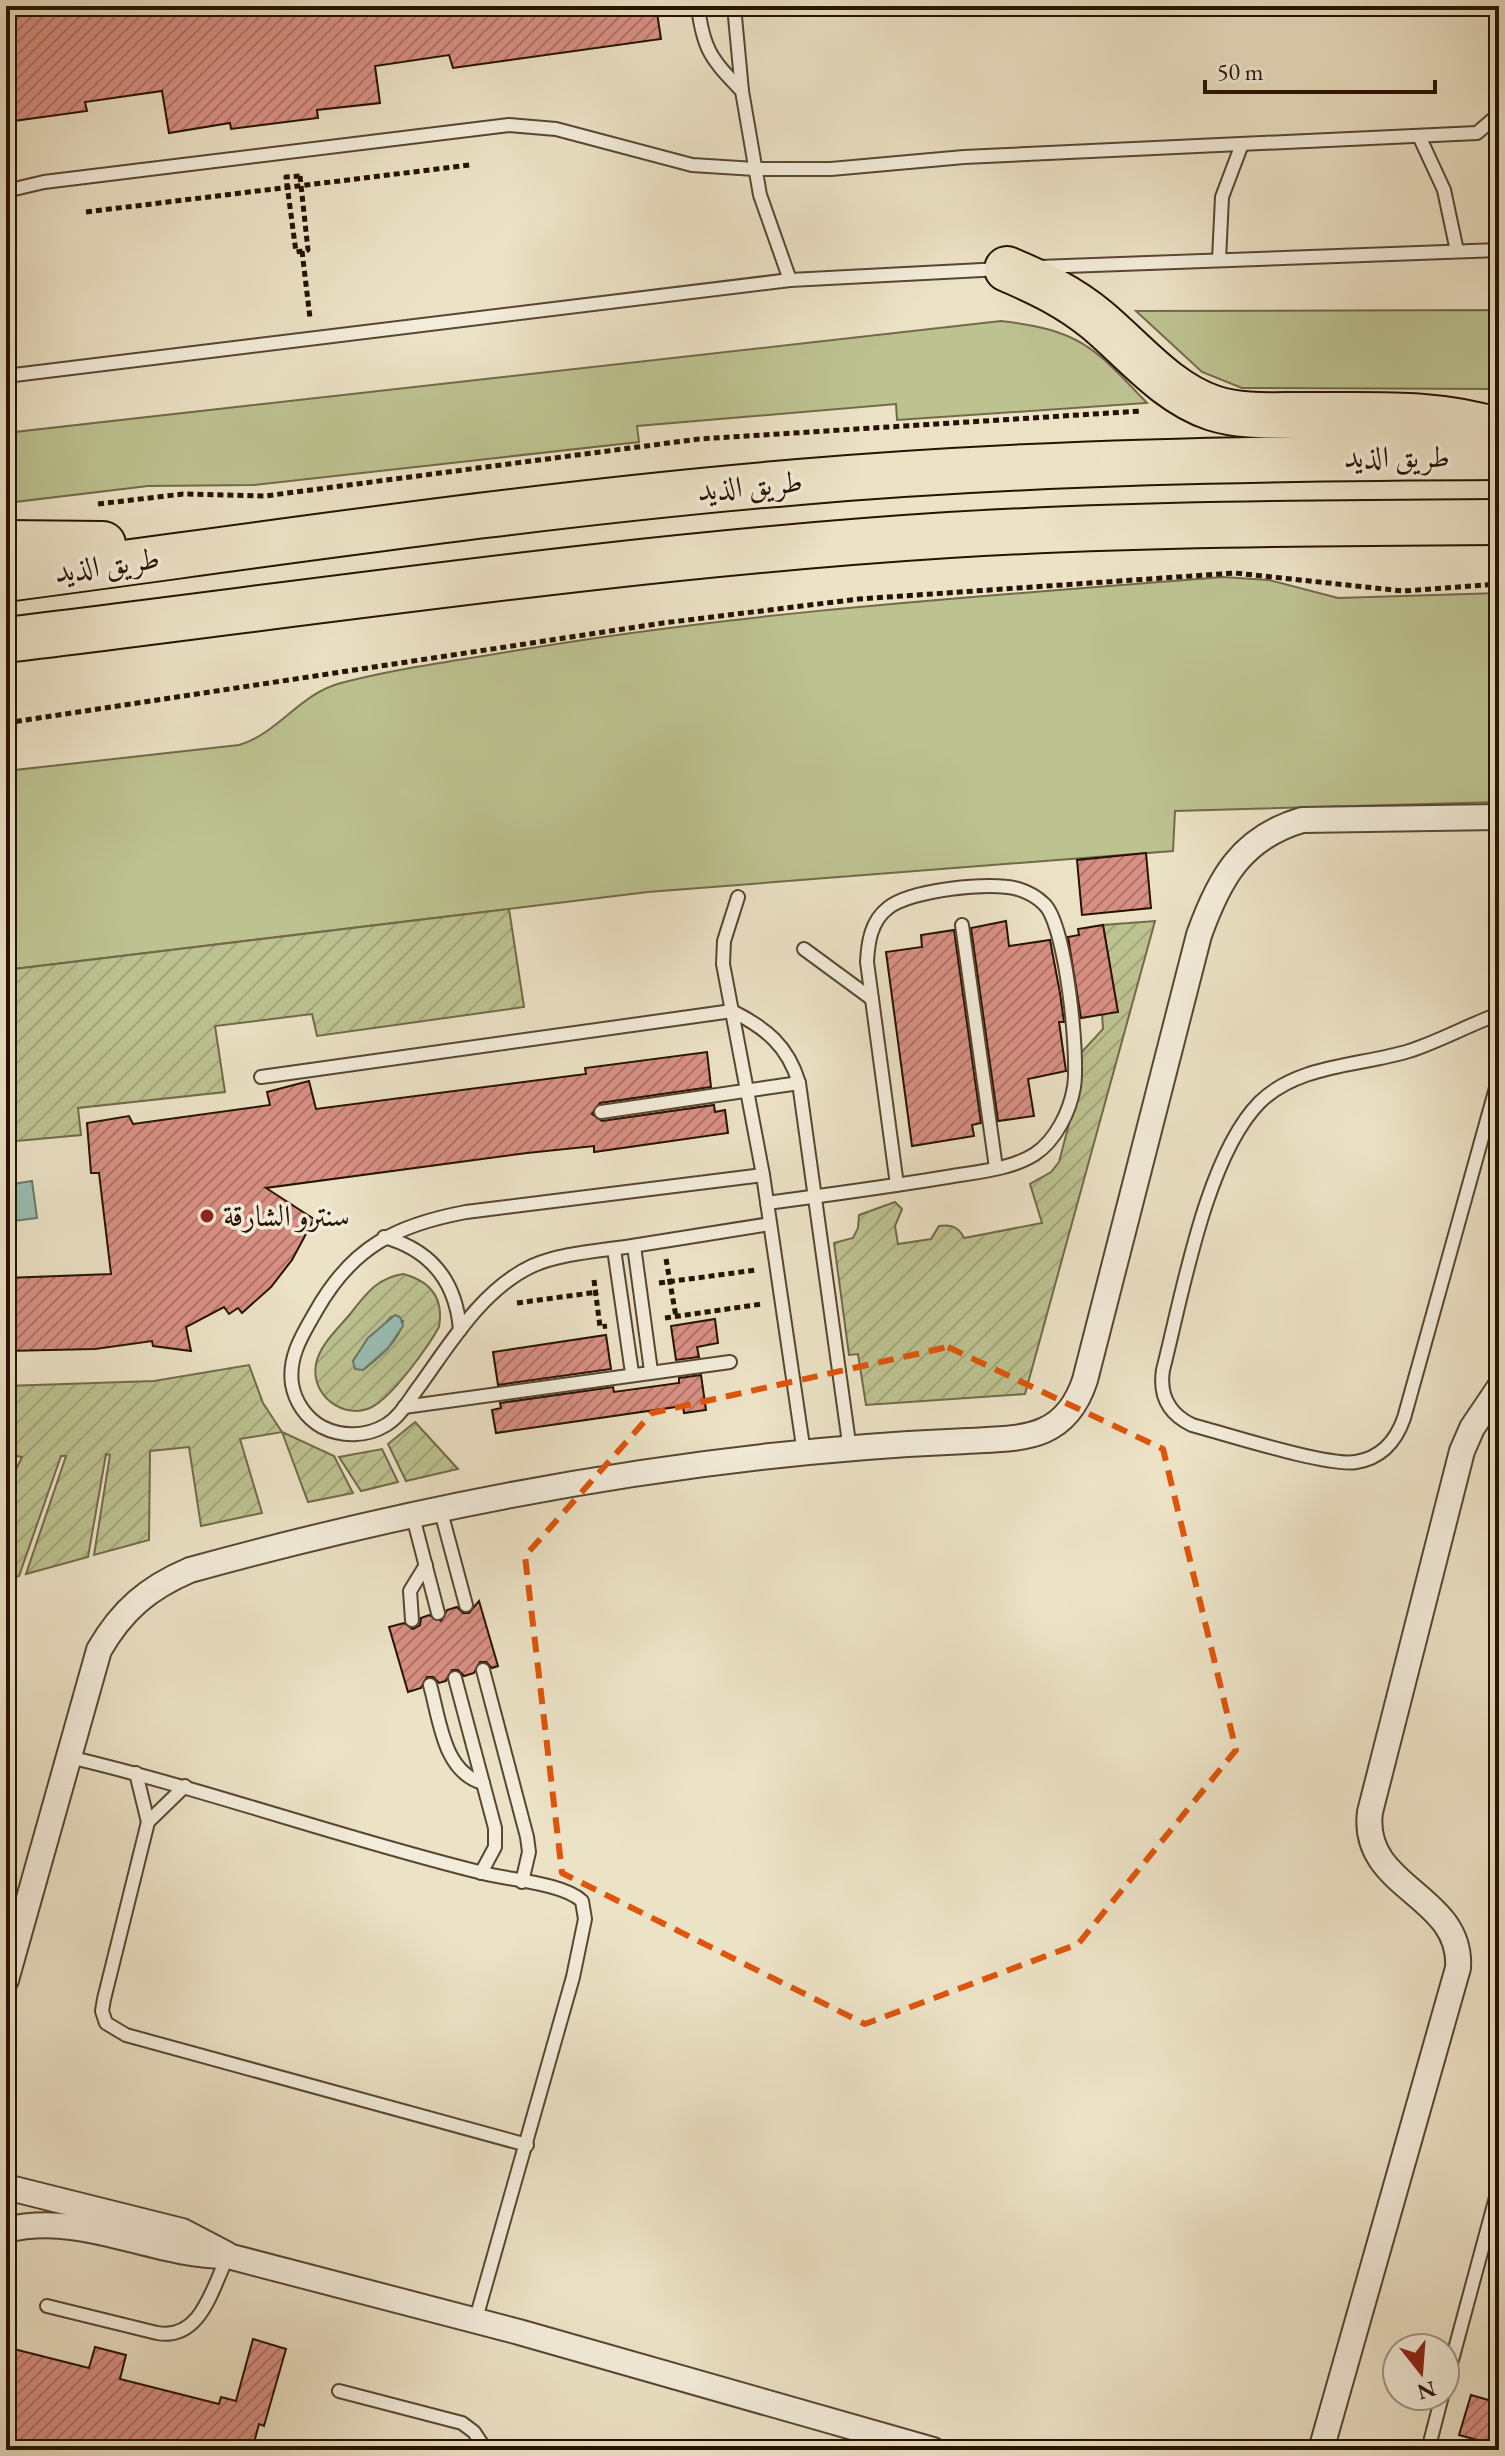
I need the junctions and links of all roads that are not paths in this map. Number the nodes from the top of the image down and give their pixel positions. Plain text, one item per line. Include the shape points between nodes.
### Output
1 (698, 6) edge
2 (734, 6) edge
3 (742, 91) junction
4 (1499, 114) edge
5 (1419, 136) junction
6 (1242, 144) junction
7 (755, 169) junction
8 (6, 191) edge
9 (1499, 250) edge
10 (1457, 251) junction
11 (1219, 260) junction
12 (1007, 269) junction
13 (790, 280) junction
14 (6, 376) edge
15 (1499, 431) edge
16 (1499, 457) edge
17 (1499, 522) edge
18 (6, 543) edge
19 (201, 553) junction
20 (6, 579) edge
21 (6, 640) edge
22 (1499, 817) edge
23 (738, 897) dead end
24 (962, 925) dead end
25 (804, 949) dead end
26 (872, 999) junction
27 (732, 1011) junction
28 (1499, 1014) edge
29 (261, 1077) dead end
30 (1499, 1077) edge
31 (799, 1083) junction
32 (749, 1091) junction
33 (601, 1112) dead end
34 (996, 1168) junction
35 (763, 1175) junction
36 (897, 1185) junction
37 (816, 1196) junction
38 (767, 1203) junction
39 (770, 1224) junction
40 (384, 1237) junction
41 (634, 1246) junction
42 (614, 1249) junction
43 (460, 1330) junction
44 (730, 1362) dead end
45 (651, 1371) junction
46 (632, 1373) junction
47 (1499, 1388) edge
48 (404, 1407) junction
49 (850, 1450) junction
50 (804, 1453) junction
51 (440, 1508) junction
52 (412, 1513) junction
53 (426, 1565) junction
54 (466, 1605) dead end
55 (438, 1613) dead end
56 (412, 1620) dead end
57 (483, 1670) dead end
58 (455, 1678) dead end
59 (430, 1685) dead end
60 (69, 1757) junction
61 (136, 1773) junction
62 (483, 1783) junction
63 (185, 1786) junction
64 (148, 1822) junction
65 (481, 1873) junction
66 (522, 1882) junction
67 (6, 1980) edge
68 (527, 2145) junction
69 (1499, 2186) edge
70 (6, 2187) edge
71 (6, 2230) edge
72 (228, 2256) junction
73 (47, 2306) dead end
74 (475, 2322) junction
75 (1460, 2332) edge
76 (339, 2391) dead end
77 (1438, 2412) edge
78 (921, 2448) edge
79 (486, 2450) edge
80 (1321, 2450) edge
81 (1428, 2450) edge

1 - 3 lane via 705,47
2 - 3 lane
3 - 7 lane
4 - 5 lane via 1477,133
5 - 6 lane
5 - 10 lane via 1444,190
6 - 7 lane
6 - 11 lane via 1222,197
7 - 8 lane via 692,165 556,129 509,125
7 - 13 lane
9 - 10 lane
10 - 11 lane
11 - 12 lane
12 - 13 lane
12 - 15 highway via 1077,304 1194,400 1250,415 1415,415
13 - 14 lane
16 - 19 highway, طريق الذيد via 1237,458 800,482 654,495
17 - 21 highway, طريق الذيد via 1096,527 830,544 638,562
18 - 19 highway
19 - 20 highway, طريق الذيد
22 - 49 street via 1302,820 1279,827 1240,855 1199,935 1085,1380 1069,1414 1055,1426 1020,1438
23 - 27 lane via 724,941
24 - 34 lane
25 - 26 lane
26 - 34 lane via 868,943 887,908 904,898 999,886 1034,895 1048,907 1062,940 1074,1086 1054,1134 1036,1153
26 - 36 lane
27 - 29 lane
27 - 31 lane via 769,1032 782,1046
27 - 32 lane
28 - 30 lane via 1433,1043 1300,1078 1260,1102 1232,1145 1210,1196 1163,1370 1162,1393 1173,1413 1192,1425 1339,1463 1367,1460 1391,1444 1404,1418
31 - 32 lane
31 - 37 lane
32 - 33 lane
32 - 35 lane
34 - 36 lane
35 - 38 lane
35 - 40 lane via 466,1212
36 - 37 lane
37 - 38 lane
37 - 49 lane
38 - 39 lane
39 - 41 lane
39 - 50 lane
40 - 43 lane via 424,1254 439,1269 458,1308
40 - 48 lane via 341,1273 324,1297 300,1340 291,1374 300,1405 332,1431 375,1430
41 - 42 lane
41 - 45 lane
42 - 43 lane via 554,1259 519,1273
42 - 46 lane
43 - 48 lane
44 - 45 lane
45 - 46 lane
46 - 48 lane
47 - 80 street via 1462,1451 1370,1812 1375,1853 1446,1923 1457,1944 1458,1968
49 - 50 street
50 - 51 street via 597,1479
51 - 52 street
51 - 54 lane
52 - 53 lane
52 - 60 street via 190,1570 136,1600 99,1650
53 - 55 lane
53 - 56 lane via 410,1591
57 - 66 lane via 527,1837
58 - 62 lane
59 - 62 lane via 452,1760 465,1776
60 - 61 lane
60 - 67 street
61 - 63 lane
61 - 64 lane
62 - 65 lane via 496,1837
63 - 64 lane
63 - 65 lane
64 - 68 lane via 102,2011 114,2031
65 - 66 lane
66 - 68 lane via 566,1891 582,1901 585,1919
68 - 74 lane
69 - 75 lane
70 - 72 street via 182,2231
71 - 72 street via 73,2225 196,2254
72 - 73 lane via 195,2324 171,2336
72 - 74 street
74 - 78 street
76 - 79 lane via 462,2423
77 - 81 lane

